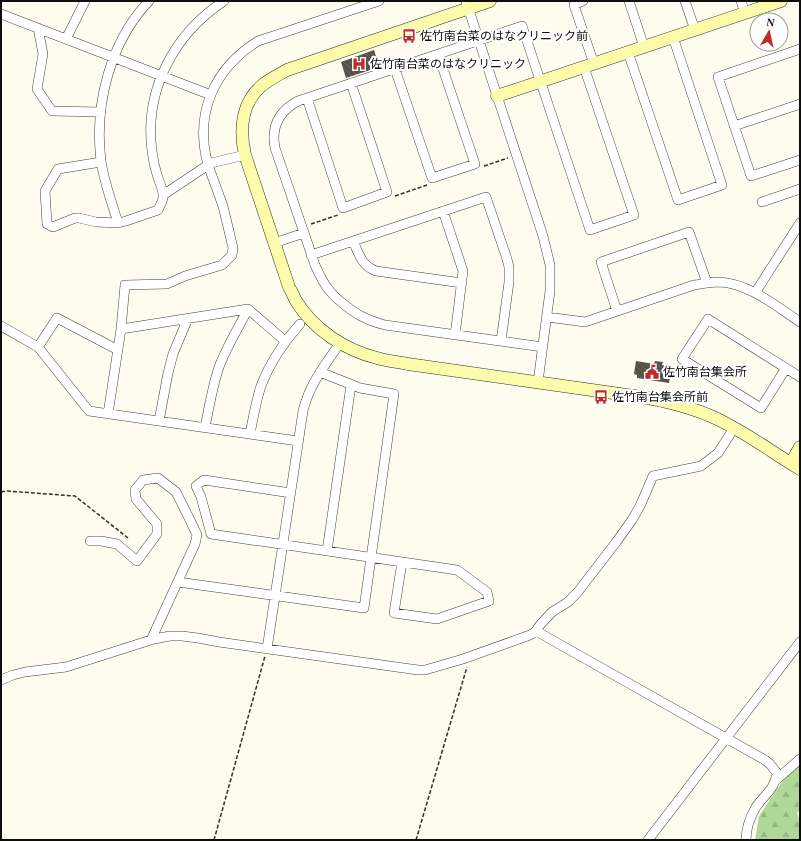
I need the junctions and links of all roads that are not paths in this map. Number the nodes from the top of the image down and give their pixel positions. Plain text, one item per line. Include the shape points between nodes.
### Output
1 (84, 1) edge
2 (149, 1) edge
3 (224, 1) edge
4 (379, 1) edge
5 (490, 1) edge
6 (583, 1) edge
7 (629, 1) edge
8 (685, 1) edge
9 (741, 1) edge
10 (781, 1) edge
11 (467, 5) edge
12 (745, 13) junction
13 (1, 14) edge
14 (38, 28) junction
15 (695, 30) junction
16 (673, 37) junction
17 (66, 39) junction
18 (479, 41) junction
19 (644, 47) junction
20 (800, 49) edge
21 (628, 52) junction
22 (438, 54) junction
23 (114, 57) junction
24 (589, 65) junction
25 (395, 69) junction
26 (161, 76) junction
27 (541, 82) junction
28 (351, 83) junction
29 (211, 95) junction
30 (497, 96) junction
31 (307, 98) junction
32 (800, 104) edge
33 (101, 112) junction
34 (734, 126) junction
35 (245, 155) junction
36 (800, 160) edge
37 (101, 162) junction
38 (210, 164) junction
39 (800, 189) edge
40 (163, 195) junction
41 (762, 202) dead end
42 (442, 211) junction
43 (118, 223) junction
44 (800, 223) edge
45 (305, 230) junction
46 (353, 241) junction
47 (274, 243) junction
48 (311, 255) junction
49 (462, 283) junction
50 (707, 283) junction
51 (755, 293) junction
52 (248, 309) junction
53 (617, 311) junction
54 (547, 316) junction
55 (188, 318) junction
56 (800, 322) edge
57 (300, 324) dead end
58 (1, 326) edge
59 (121, 329) junction
60 (454, 335) junction
61 (285, 341) junction
62 (501, 341) junction
63 (340, 343) junction
64 (38, 347) junction
65 (543, 347) junction
66 (118, 350) junction
67 (786, 368) junction
68 (320, 372) junction
69 (800, 377) edge
70 (538, 382) junction
71 (351, 385) junction
72 (108, 414) junction
73 (159, 421) junction
74 (205, 428) junction
75 (734, 428) junction
76 (250, 434) junction
77 (298, 441) junction
78 (800, 447) edge
79 (795, 466) edge
80 (291, 493) junction
81 (90, 541) dead end
82 (283, 545) junction
83 (327, 551) junction
84 (371, 557) junction
85 (402, 562) junction
86 (178, 582) junction
87 (275, 596) junction
88 (536, 631) junction
89 (151, 640) junction
90 (800, 642) edge
91 (268, 649) junction
92 (1, 680) edge
93 (726, 738) junction
94 (800, 759) edge
95 (776, 780) junction
96 (648, 840) edge
97 (746, 840) edge

1 - 17 street
2 - 23 street via 125,34
3 - 26 street via 189,31 171,56
4 - 29 street via 258,41 246,48 226,68
5 - 11 street
6 - 24 street via 574,5
7 - 19 street
8 - 15 street
9 - 12 street
10 - 12 street
11 - 18 street
11 - 35 street via 287,70 265,83 249,102 244,114 241,134
12 - 15 street
13 - 14 street
14 - 17 street
14 - 33 street via 42,54 37,88 52,111
15 - 16 street
16 - 19 street
16 - 21 street via 722,185 678,200
17 - 23 street
18 - 22 street
18 - 27 street via 522,26
18 - 30 street
19 - 21 street
20 - 34 street via 718,77
21 - 24 street
22 - 25 street
22 - 25 street via 475,164 432,178
23 - 26 street
23 - 33 street
24 - 27 street
24 - 27 street via 634,215 627,218 590,230
25 - 28 street
26 - 29 street
26 - 40 street via 151,129 152,151
27 - 30 street
28 - 31 street
28 - 31 street via 387,192 343,208
29 - 38 street via 204,125 207,161
30 - 54 street via 544,236 550,265
31 - 45 street via 291,105 282,113 276,124 274,136 277,153
32 - 34 street
33 - 37 street
34 - 36 street via 751,176
35 - 38 street
35 - 47 street
37 - 43 street
37 - 43 street via 58,169 45,191 47,224 53,227 75,218
38 - 40 street
38 - 59 street via 223,206 233,248 232,255 222,265 167,284 125,285
39 - 41 street
40 - 43 street via 158,210
42 - 46 street
42 - 49 street via 463,271
42 - 62 street via 486,197 509,268
44 - 51 street
45 - 47 street
45 - 48 street
46 - 48 street
46 - 49 street via 362,261 376,271
47 - 63 street via 296,301 326,334
48 - 60 street via 329,291 350,310 385,325
49 - 60 street
50 - 51 street via 727,283
50 - 53 street
50 - 53 street via 689,232 601,262
51 - 56 street
52 - 55 street
52 - 61 street
52 - 74 street via 218,369
53 - 54 street via 585,322
54 - 65 street
55 - 59 street
55 - 73 street via 171,360
57 - 61 street
58 - 64 street
59 - 66 street
60 - 62 street
61 - 76 street via 261,387
62 - 65 street
63 - 68 street
63 - 70 street via 359,353 408,364
64 - 66 street via 57,318
64 - 72 street via 89,411
65 - 70 street
66 - 72 street
67 - 67 street via 708,319 682,359 761,408
67 - 69 street
68 - 71 street
68 - 77 street via 305,401
70 - 75 street via 666,401 705,413
71 - 83 street
71 - 84 street via 394,394
72 - 73 street
73 - 74 street
74 - 76 street
75 - 79 street
75 - 88 street via 718,453 701,466 653,476 640,506 617,541 577,593 552,612
76 - 77 street
77 - 80 street
78 - 79 street
80 - 82 street
80 - 82 street via 204,480 196,486 210,534
81 - 86 street via 117,544 137,561 158,534 157,524 136,499 135,490 143,480 158,478 176,492 196,536 196,544
82 - 83 street
82 - 87 street
83 - 84 street
84 - 85 street
84 - 87 street via 364,608
85 - 85 street via 458,570 487,592 490,601 437,619 394,613
86 - 87 street
86 - 89 street
87 - 91 street
88 - 91 street via 463,659 425,670
88 - 93 street
89 - 91 street via 182,636
89 - 92 street via 66,667 25,672
90 - 93 street
93 - 95 street via 770,764 777,774
93 - 96 street
94 - 95 street
95 - 97 street via 756,807 746,832

